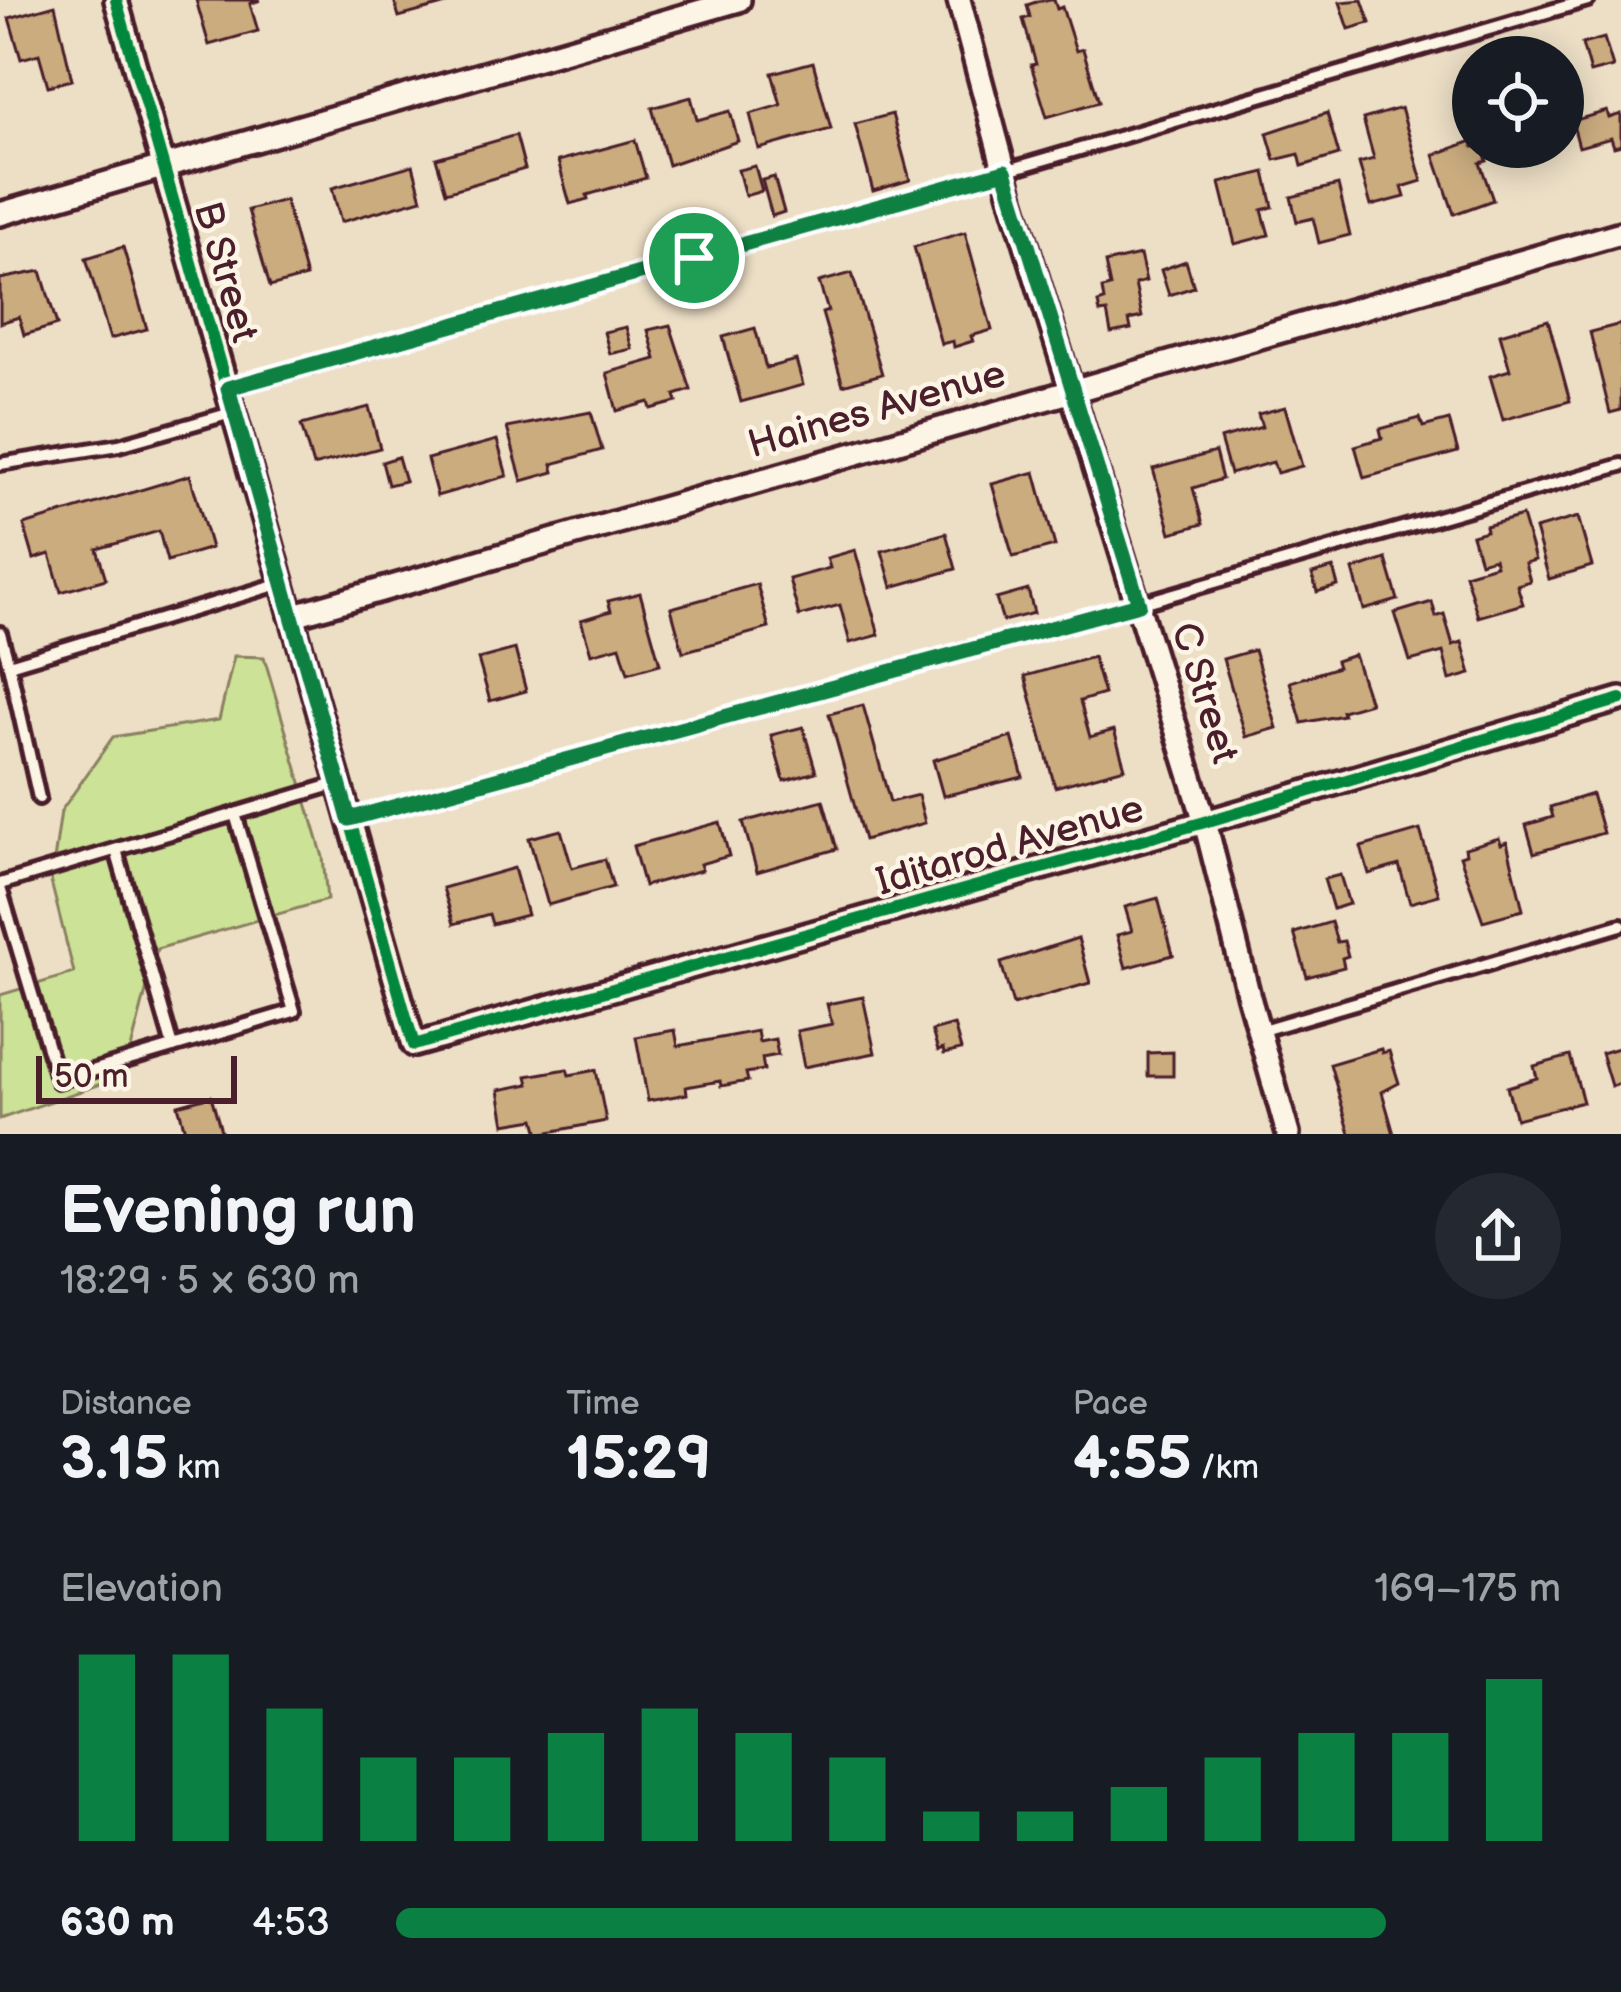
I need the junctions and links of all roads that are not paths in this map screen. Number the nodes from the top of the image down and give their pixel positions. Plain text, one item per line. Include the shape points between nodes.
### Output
1 (116, 0) edge
2 (739, 0) edge
3 (959, 0) edge
4 (1588, 0) edge
5 (164, 167) junction
6 (1005, 171) junction
7 (0, 214) edge
8 (1621, 233) edge
9 (228, 388) junction
10 (1074, 390) junction
11 (235, 412) junction
12 (0, 464) edge
13 (1621, 465) edge
14 (282, 584) junction
15 (1139, 604) junction
16 (291, 616) junction
17 (0, 633) edge
18 (9, 664) junction
19 (1621, 699) edge
20 (339, 782) junction
21 (39, 798) dead end
22 (235, 814) junction
23 (349, 819) junction
24 (1205, 822) junction
25 (116, 850) junction
26 (0, 886) edge
27 (1621, 925) edge
28 (1259, 1031) junction
29 (414, 1045) joint
30 (173, 1047) junction
31 (1288, 1134) edge

1 - 5 street, B Street
2 - 5 street
3 - 6 street, C Street
4 - 6 lane
5 - 7 street
5 - 9 street, B Street
6 - 9 lane
6 - 10 street, C Street
8 - 10 street, Haines Avenue
9 - 11 street, B Street
10 - 15 street, C Street
10 - 16 street, Haines Avenue
11 - 12 lane via 119,445
11 - 14 street, B Street
13 - 15 lane
14 - 16 street, B Street
14 - 18 lane
15 - 23 lane
15 - 24 street, C Street
16 - 20 street, B Street
17 - 18 lane
18 - 21 lane
19 - 24 street, Iditarod Avenue
20 - 22 lane
20 - 23 street, B Street
22 - 25 lane
22 - 30 lane via 294,1011
23 - 29 street, B Street
24 - 28 street, C Street
24 - 29 street, Iditarod Avenue
25 - 26 lane
25 - 30 lane
26 - 30 lane via 58,1081
27 - 28 lane
28 - 31 street, C Street

